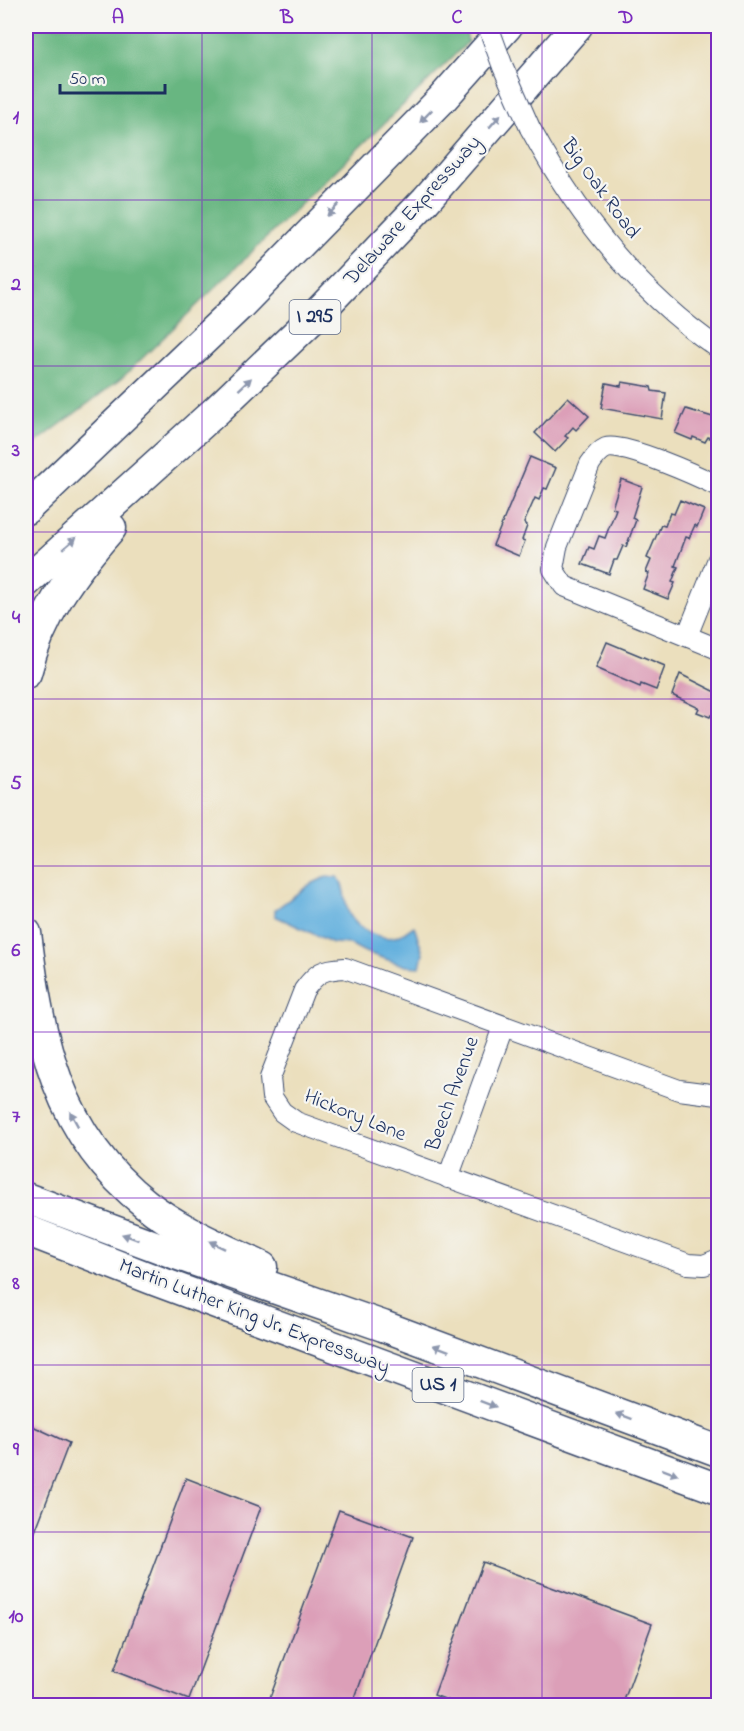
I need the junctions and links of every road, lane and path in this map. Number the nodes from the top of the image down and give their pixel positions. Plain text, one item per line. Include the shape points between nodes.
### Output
1 (488, 26) edge
2 (507, 26) edge
3 (577, 26) edge
4 (718, 348) edge
5 (177, 365) junction
6 (218, 409) junction
7 (26, 482) edge
8 (718, 486) edge
9 (26, 509) edge
10 (718, 559) edge
11 (26, 582) edge
12 (687, 636) junction
13 (718, 649) edge
14 (26, 673) edge
15 (26, 933) edge
16 (503, 1027) junction
17 (718, 1095) edge
18 (448, 1178) junction
19 (26, 1198) edge
20 (26, 1230) edge
21 (26, 1246) edge
22 (718, 1259) edge
23 (157, 1281) junction
24 (383, 1326) junction
25 (718, 1450) edge
26 (718, 1490) edge

1 - 4 street, Big Oak Road, bridge via 530,128 600,234 638,279
2 -> 5 highway via 375,169
6 -> 3 highway, Delaware Expressway / I 295 via 364,267
5 - 7 highway
5 - 9 highway
11 -> 6 highway, Delaware Expressway / I 295
6 - 14 highway via 74,572 43,624
8 - 12 street via 638,453 608,447 590,464 557,547 553,569 564,586
10 - 12 street
12 - 13 street
24 -> 15 highway via 189,1232 147,1205 111,1172 82,1134 52,1072 39,1019
16 - 17 street, Hickory Lane via 679,1090
16 - 18 street, Beech Avenue
16 - 18 street, Hickory Lane via 345,968 327,969 313,977 304,990 270,1078 272,1097 282,1112 296,1122
18 - 22 street, Hickory Lane via 688,1264 704,1265
24 -> 19 highway, Martin Luther King Jr. Expressway / US 1
20 - 23 highway, Martin Luther King Jr. Expressway / US 1
21 - 23 highway
23 -> 26 highway, Martin Luther King Jr. Expressway / US 1
25 -> 24 highway, Martin Luther King Jr. Expressway / US 1

